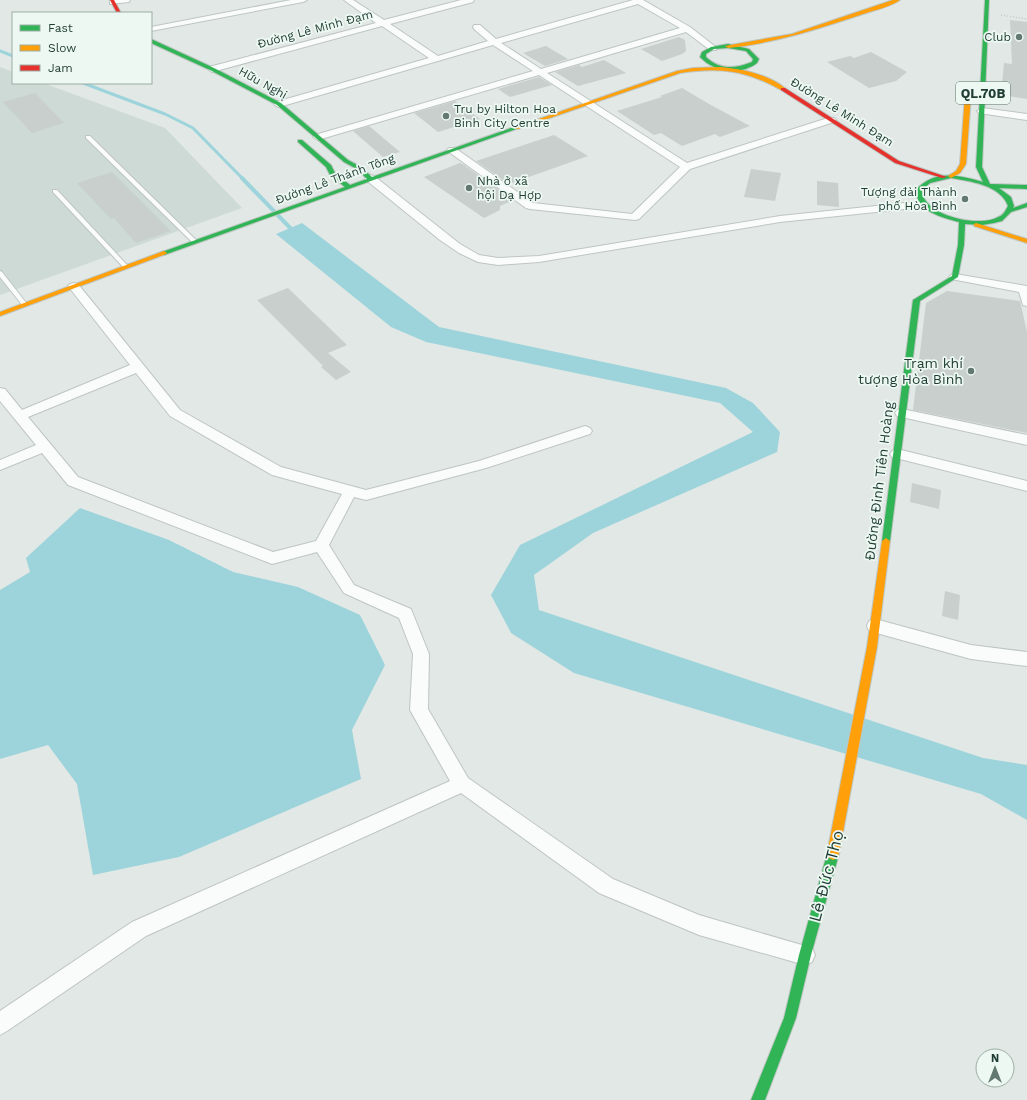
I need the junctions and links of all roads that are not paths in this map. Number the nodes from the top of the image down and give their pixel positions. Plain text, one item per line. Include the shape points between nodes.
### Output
1 (126, 0) edge
2 (303, 0) edge
3 (348, 0) edge
4 (441, 0) edge
5 (470, 0) edge
6 (898, 0) edge
7 (987, 0) edge
8 (113, 1) edge
9 (637, 1) edge
10 (883, 2) edge
11 (650, 3) edge
12 (450, 5) junction
13 (118, 12) edge
14 (382, 24) junction
15 (477, 27) dead end
16 (152, 29) edge
17 (687, 29) junction
18 (778, 40) junction
19 (152, 41) edge
20 (494, 42) junction
21 (728, 46) junction
22 (713, 48) junction
23 (704, 53) junction
24 (435, 58) junction
25 (756, 59) junction
26 (726, 68) junction
27 (212, 69) junction
28 (540, 72) junction
29 (680, 72) junction
30 (773, 83) junction
31 (243, 85) junction
32 (969, 86) dead end
33 (230, 91) dead end
34 (588, 103) junction
35 (279, 104) junction
36 (982, 111) junction
37 (1027, 117) edge
38 (831, 120) junction
39 (294, 135) dead end
40 (88, 136) dead end
41 (318, 137) junction
42 (452, 150) junction
43 (898, 162) junction
44 (686, 167) junction
45 (947, 177) junction
46 (370, 178) junction
47 (990, 185) junction
48 (348, 186) junction
49 (1027, 187) edge
50 (55, 191) dead end
51 (919, 193) junction
52 (924, 204) junction
53 (1027, 205) edge
54 (1008, 212) junction
55 (965, 222) junction
56 (1021, 229) edge
57 (1027, 241) edge
58 (195, 242) junction
59 (126, 267) junction
60 (0, 273) edge
61 (955, 277) junction
62 (74, 286) junction
63 (1025, 289) edge
64 (1027, 302) edge
65 (25, 305) junction
66 (0, 314) edge
67 (138, 367) junction
68 (0, 392) edge
69 (902, 413) junction
70 (19, 416) junction
71 (585, 431) dead end
72 (1027, 440) edge
73 (44, 447) junction
74 (897, 454) junction
75 (0, 465) edge
76 (1027, 486) edge
77 (350, 490) junction
78 (321, 545) junction
79 (875, 626) junction
80 (872, 647) joint
81 (1027, 659) edge
82 (462, 784) junction
83 (805, 955) junction
84 (0, 1024) edge
85 (758, 1100) edge

1 - 8 street
2 - 16 street
3 - 14 street
4 - 12 street
5 - 12 street, Đường Lê Minh Đạm
6 - 10 main road
7 - 36 main road, QL.70B
8 - 13 main road
9 - 11 street
9 - 20 street
10 - 18 main road
11 - 17 street
12 - 14 street, Đường Lê Minh Đạm
14 - 24 street
14 - 27 street, Đường Lê Minh Đạm
15 - 20 street
17 - 22 street
17 - 28 street
18 - 21 main road
18 - 25 main road via 762,50
19 - 27 main road, Hữu Nghị
20 - 24 street
20 - 28 street
21 - 22 main road
21 - 25 main road via 751,52
22 - 23 main road, Đường Lê Thánh Tông
23 - 26 main road via 703,57 711,64
23 - 29 main road, Đường Lê Thánh Tông via 694,64
24 - 35 street
25 - 26 main road via 744,68
25 - 30 main road via 760,70
26 - 29 main road, Đường Lê Thánh Tông via 702,68
26 - 30 main road
27 - 31 main road, Hữu Nghị
28 - 34 street
28 - 41 street
29 - 34 main road, Đường Lê Thánh Tông
30 - 38 main road, Đường Lê Minh Đạm
31 - 33 main road
31 - 35 main road, Hữu Nghị
32 - 45 main road, QL.70B via 963,164 958,172
34 - 42 main road, Đường Lê Thánh Tông
34 - 44 street
35 - 41 main road, Hữu Nghị
36 - 37 street
36 - 47 main road, QL.70B via 979,167
38 - 43 main road, Đường Lê Minh Đạm
38 - 44 street
39 - 48 main road via 329,166 332,174
40 - 58 lane
41 - 46 main road, Hữu Nghị
42 - 44 street via 530,206 635,217
42 - 46 main road, Đường Lê Thánh Tông
43 - 45 main road, Đường Lê Minh Đạm
43 - 51 main road, Đường Lê Minh Đạm via 913,180
45 - 47 main road via 970,178
45 - 51 main road via 926,182
46 - 48 main road, Đường Lê Thánh Tông
46 - 52 street via 462,250 476,257 494,260 545,258 780,218
47 - 49 main road
47 - 54 main road via 1007,198 1010,205
48 - 58 main road, Đường Lê Thánh Tông
50 - 59 lane
51 - 52 main road, Đường Lê Minh Đạm
52 - 55 main road via 940,215
53 - 54 main road
54 - 55 main road via 992,221
54 - 56 main road
55 - 57 main road
55 - 61 main road
58 - 59 main road, Đường Lê Thánh Tông
59 - 62 main road, Đường Lê Thánh Tông
60 - 65 lane
61 - 63 street
61 - 69 main road, Đường Đinh Tiên Hoàng via 917,300
62 - 65 main road, Đường Lê Thánh Tông
62 - 67 street
63 - 64 street
65 - 66 main road, Đường Lê Thánh Tông
67 - 70 street
67 - 77 street via 175,413 277,471
68 - 70 street
69 - 72 street
69 - 74 main road, Đường Đinh Tiên Hoàng
70 - 73 street
71 - 77 street via 481,465 374,493
73 - 75 street
73 - 78 street via 73,481 272,558
74 - 76 street
74 - 79 main road, Đường Đinh Tiên Hoàng
77 - 78 street
78 - 82 street via 349,589 406,614 421,654 419,710
79 - 80 main road, Đường Đinh Tiên Hoàng
79 - 81 street via 971,652
80 - 83 main road, Lê Đức Thọ via 835,846
82 - 83 street via 606,886 699,925
82 - 84 street via 138,929
83 - 85 main road, Lê Đức Thọ via 790,1018

